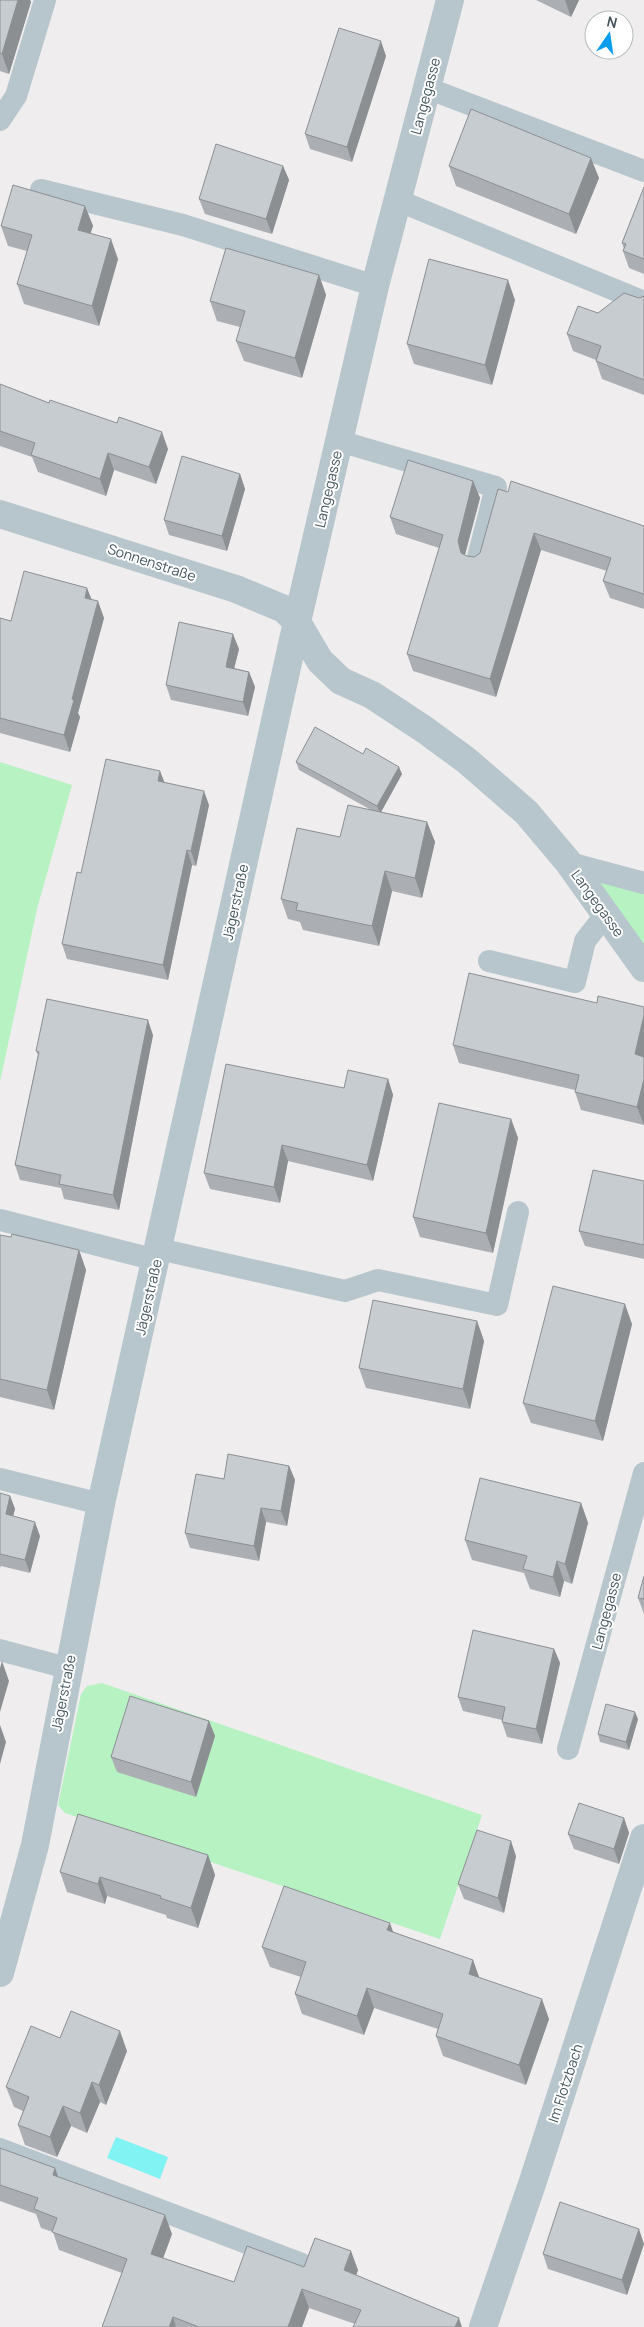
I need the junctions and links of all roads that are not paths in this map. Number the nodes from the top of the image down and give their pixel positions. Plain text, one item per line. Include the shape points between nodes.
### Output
1 (45, 0) edge
2 (450, 0) edge
3 (427, 88) junction
4 (0, 120) edge
5 (644, 171) edge
6 (41, 190) dead end
7 (397, 200) junction
8 (375, 286) junction
9 (644, 302) edge
10 (339, 441) junction
11 (0, 514) edge
12 (477, 561) edge
13 (297, 622) junction
14 (569, 863) junction
15 (644, 883) edge
16 (606, 914) junction
17 (490, 961) dead end
18 (644, 968) edge
19 (518, 1212) dead end
20 (0, 1220) edge
21 (158, 1254) junction
22 (644, 1473) edge
23 (0, 1479) edge
24 (101, 1504) junction
25 (0, 1650) edge
26 (67, 1668) junction
27 (568, 1749) dead end
28 (644, 1838) edge
29 (0, 1973) edge
30 (0, 2149) edge
31 (302, 2264) edge
32 (483, 2327) edge

1 - 4 lane via 16,96
2 - 3 street, Langegasse
3 - 5 lane
3 - 7 street, Langegasse
6 - 8 lane via 183,225
7 - 8 street, Langegasse
7 - 9 lane
8 - 10 street, Langegasse
10 - 12 lane via 496,488
10 - 13 street, Langegasse
11 - 13 street, Sonnenstraße via 236,589 284,609
13 - 14 street, Langegasse via 320,661 341,681 372,695 466,760 526,812
13 - 21 street, Jägerstraße
14 - 15 lane, Langegasse
14 - 16 street, Langegasse
16 - 17 lane via 585,941 575,982
16 - 18 street, Langegasse
19 - 21 lane via 498,1306 378,1280 345,1291
20 - 21 lane
21 - 24 street, Jägerstraße
22 - 27 lane, Langegasse
23 - 24 lane
24 - 26 street, Jägerstraße
25 - 26 lane
26 - 29 street, Jägerstraße via 35,1844
28 - 32 street, Im Flotzbach
30 - 31 lane

